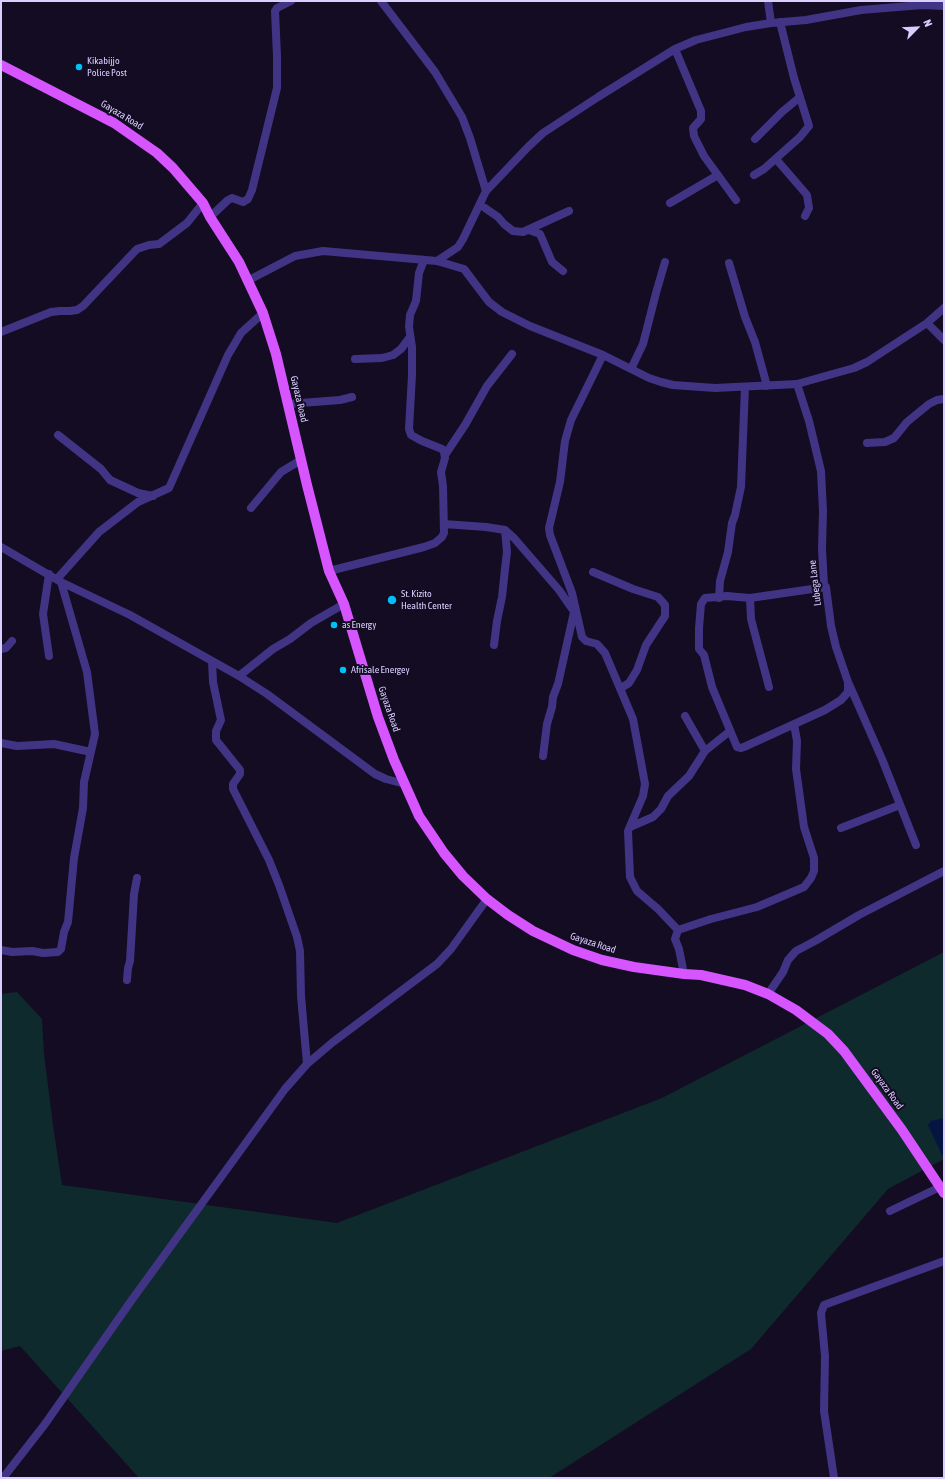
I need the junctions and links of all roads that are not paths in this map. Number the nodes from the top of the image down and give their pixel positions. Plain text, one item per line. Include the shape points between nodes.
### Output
1 (291, 1) edge
2 (381, 1) edge
3 (768, 1) edge
4 (931, 3) edge
5 (944, 6) edge
6 (776, 22) junction
7 (675, 49) junction
8 (1, 65) edge
9 (800, 97) junction
10 (755, 139) dead end
11 (776, 159) junction
12 (718, 175) junction
13 (754, 175) dead end
14 (486, 191) junction
15 (736, 200) dead end
16 (203, 203) junction
17 (670, 203) dead end
18 (485, 208) dead end
19 (569, 211) dead end
20 (805, 216) dead end
21 (210, 217) junction
22 (529, 230) junction
23 (424, 260) junction
24 (437, 261) junction
25 (666, 262) dead end
26 (729, 262) dead end
27 (563, 271) dead end
28 (248, 280) junction
29 (944, 308) edge
30 (263, 312) junction
31 (927, 323) junction
32 (1, 332) edge
33 (410, 337) junction
34 (944, 340) edge
35 (512, 354) dead end
36 (603, 355) junction
37 (355, 359) dead end
38 (631, 369) junction
39 (797, 384) junction
40 (767, 386) junction
41 (745, 387) junction
42 (352, 397) dead end
43 (944, 399) edge
44 (288, 404) junction
45 (58, 435) dead end
46 (867, 443) dead end
47 (445, 455) junction
48 (301, 460) junction
49 (153, 496) junction
50 (251, 508) dead end
51 (444, 524) junction
52 (505, 530) junction
53 (1, 547) edge
54 (329, 571) junction
55 (593, 572) dead end
56 (49, 574) junction
57 (59, 580) junction
58 (826, 587) junction
59 (719, 598) junction
60 (750, 598) junction
61 (344, 604) junction
62 (575, 615) junction
63 (12, 641) dead end
64 (494, 645) dead end
65 (1, 650) edge
66 (49, 656) dead end
67 (212, 661) junction
68 (239, 676) junction
69 (848, 682) junction
70 (769, 687) dead end
71 (621, 688) junction
72 (685, 716) dead end
73 (794, 724) junction
74 (730, 731) junction
75 (1, 743) edge
76 (705, 751) junction
77 (91, 752) junction
78 (543, 756) dead end
79 (405, 784) junction
80 (900, 804) junction
81 (630, 827) junction
82 (841, 828) dead end
83 (916, 845) dead end
84 (944, 871) edge
85 (137, 878) dead end
86 (487, 899) junction
87 (678, 930) junction
88 (1, 950) edge
89 (684, 974) junction
90 (127, 980) dead end
91 (768, 994) junction
92 (307, 1064) junction
93 (942, 1190) edge
94 (890, 1211) dead end
95 (944, 1261) edge
96 (3, 1478) edge
97 (834, 1478) edge

1 - 21 street via 275,11 277,88 252,190 248,199 243,202 232,198
2 - 14 street via 435,72 462,117
3 - 6 street
4 - 5 street
4 - 6 street
6 - 7 street via 696,40
6 - 9 street
7 - 12 street via 702,111 701,119 692,132 704,156
7 - 14 street via 543,134 516,158
8 - 16 main road, Gayaza Road via 138,138 173,168
9 - 10 street
9 - 11 street via 809,126
11 - 13 street
11 - 20 street via 807,195 809,208
12 - 15 street
12 - 17 street
14 - 24 street via 460,243 452,252
16 - 21 main road, Gayaza Road
16 - 32 street via 187,223 159,244 149,244 137,249 77,310 51,312
18 - 22 street via 513,231
19 - 22 street
21 - 28 main road, Gayaza Road
22 - 27 street via 540,234 552,262
23 - 24 street
23 - 28 street via 323,251 295,256
23 - 33 street via 419,273 416,301 410,315
24 - 36 street via 464,269 489,302 502,312
25 - 38 street via 643,344
26 - 40 street
28 - 30 main road, Gayaza Road
29 - 31 street
30 - 44 main road, Gayaza Road
30 - 49 street via 240,333 228,355 169,488
31 - 34 street
31 - 39 street via 867,362
33 - 37 street via 393,355
33 - 47 street via 412,374 409,429 412,435 442,449
35 - 47 street via 487,386
36 - 38 street
36 - 62 street via 571,420 549,528 572,593
38 - 41 street via 649,378 673,385
39 - 40 street
39 - 58 street, Lubega Lane via 821,471 823,573
40 - 41 street
41 - 59 street via 740,487 720,581
42 - 44 street
43 - 46 street via 929,404 907,422 894,438 885,442
44 - 48 main road, Gayaza Road
45 - 49 street via 101,469 110,480 138,493
47 - 51 street via 441,472
48 - 50 street via 281,472
48 - 54 main road, Gayaza Road
49 - 57 street via 138,502 99,532
51 - 52 street
51 - 54 street via 442,537 435,543
52 - 62 street via 559,590
52 - 64 street via 506,569
53 - 56 street
54 - 61 main road, Gayaza Road
55 - 71 street via 658,597 665,605 665,616 646,645 637,670 630,682
56 - 57 street
56 - 66 street via 43,614
57 - 67 street
57 - 77 street via 87,672 95,734
58 - 60 street
58 - 69 street, Lubega Lane via 831,626
59 - 60 street
59 - 74 street via 704,598 699,628 699,649 704,655 712,686
60 - 70 street via 752,621
61 - 68 street via 273,649
61 - 79 main road, Gayaza Road via 378,717
62 - 71 street via 582,637 601,647
62 - 78 street via 547,724
63 - 65 street
67 - 68 street
67 - 92 street via 213,682 221,720 216,731 216,740 240,770 233,789 269,860 297,937
68 - 79 street via 375,774
69 - 73 street via 848,692 841,700
69 - 80 street, Lubega Lane
71 - 81 street via 633,719 645,784 644,796
72 - 76 street
73 - 74 street via 741,748 737,747
73 - 87 street via 797,741 796,769 803,820 814,858 811,878 804,887 757,907
74 - 76 street
75 - 77 street via 17,746 54,744
76 - 81 street via 689,776 668,796 661,808 652,817
77 - 88 street via 84,782 69,917 61,949 54,953
79 - 86 main road, Gayaza Road via 419,816 444,853 462,876
80 - 82 street
80 - 83 street, Lubega Lane
81 - 87 street via 628,831 632,884
84 - 91 street via 796,951
85 - 90 street
86 - 89 main road, Gayaza Road via 533,931 573,950 634,967
86 - 92 street via 437,964
87 - 89 street via 675,939
89 - 91 main road, Gayaza Road via 722,979
91 - 93 main road, Gayaza Road via 796,1010 828,1034 858,1069
92 - 96 street via 285,1089 45,1424
93 - 94 street
95 - 97 street via 824,1305 821,1313 825,1356 824,1411

